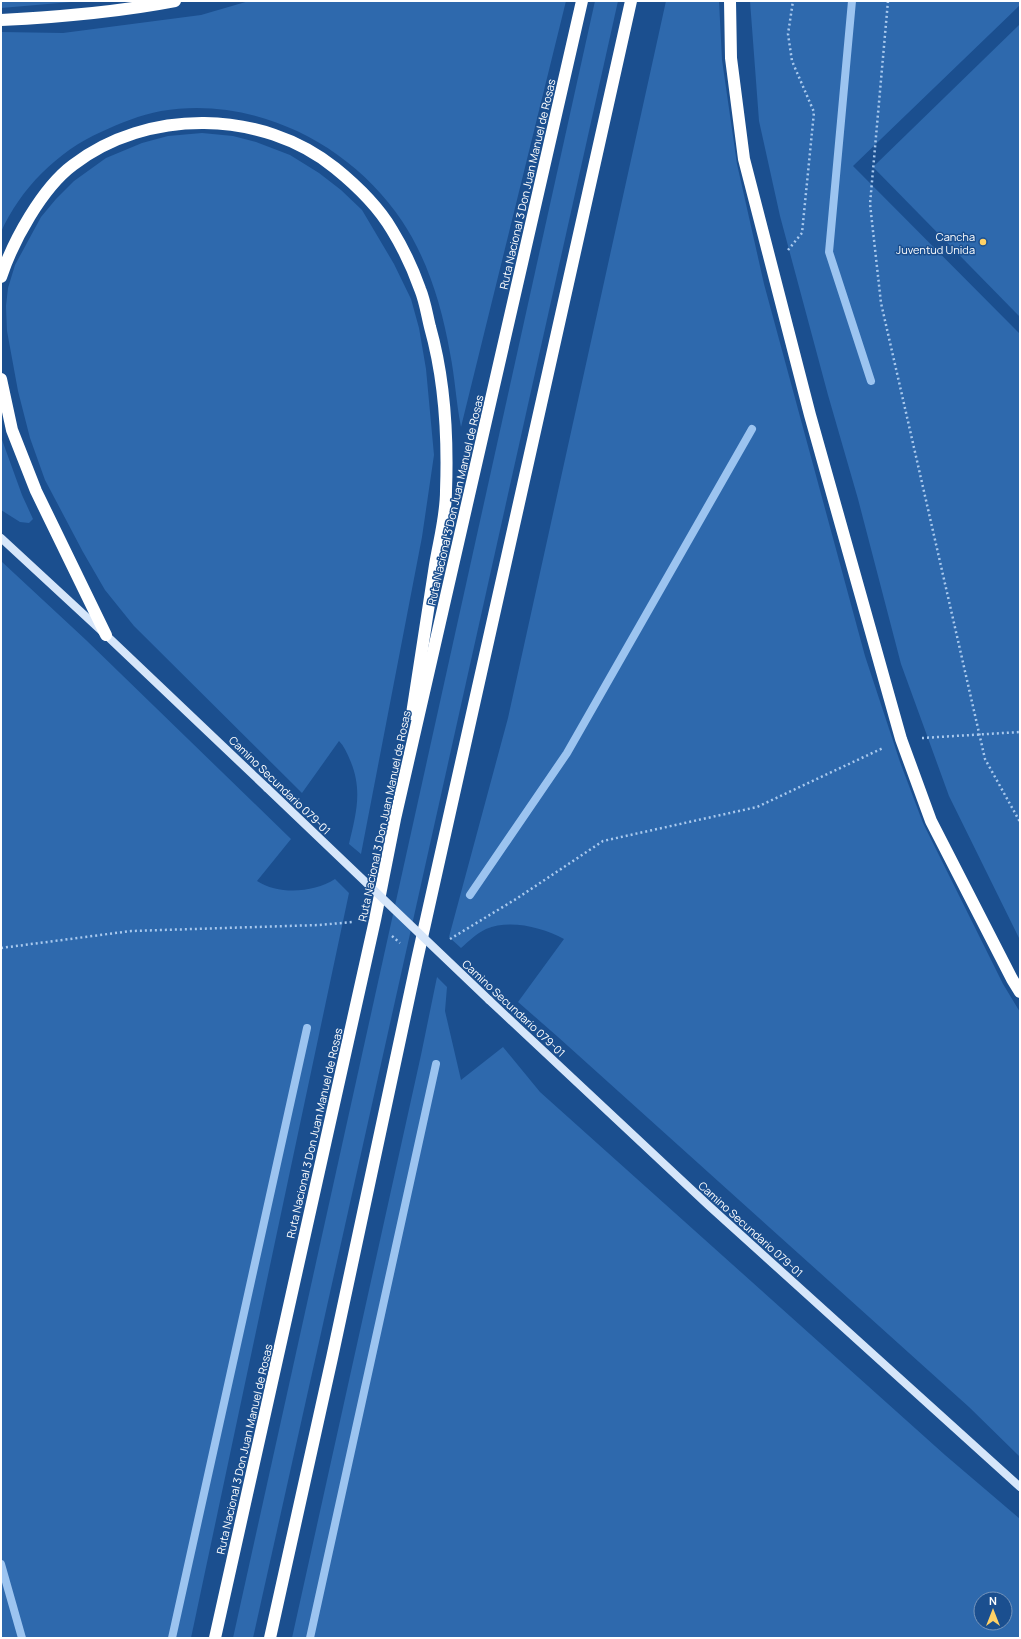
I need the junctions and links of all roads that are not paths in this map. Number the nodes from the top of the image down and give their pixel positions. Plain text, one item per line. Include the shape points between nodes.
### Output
1 (175, 1) edge
2 (582, 1) edge
3 (631, 1) edge
4 (730, 1) edge
5 (1, 20) edge
6 (1, 277) edge
7 (1, 379) edge
8 (1, 538) edge
9 (106, 635) junction
10 (396, 819) junction
11 (1020, 992) edge
12 (1020, 1487) edge
13 (215, 1638) edge
14 (270, 1638) edge

1 - 5 highway via 53,17
2 - 10 highway, Ruta Nacional 3 Don Juan Manuel de Rosas
3 - 14 highway via 417,960
4 - 11 highway via 731,58 744,159 810,415 902,739 931,821
6 - 10 highway via 17,238 52,184 73,165 101,148 132,134 167,125 204,122 235,125 266,132 300,146 332,166 356,186 392,230 421,291 438,354 446,431 446,494
7 - 9 highway via 12,430 36,491
8 - 9 main road, Camino Secundario 079-01
9 - 12 main road, Camino Secundario 079-01, bridge via 708,1205
10 - 13 highway, Ruta Nacional 3 Don Juan Manuel de Rosas

